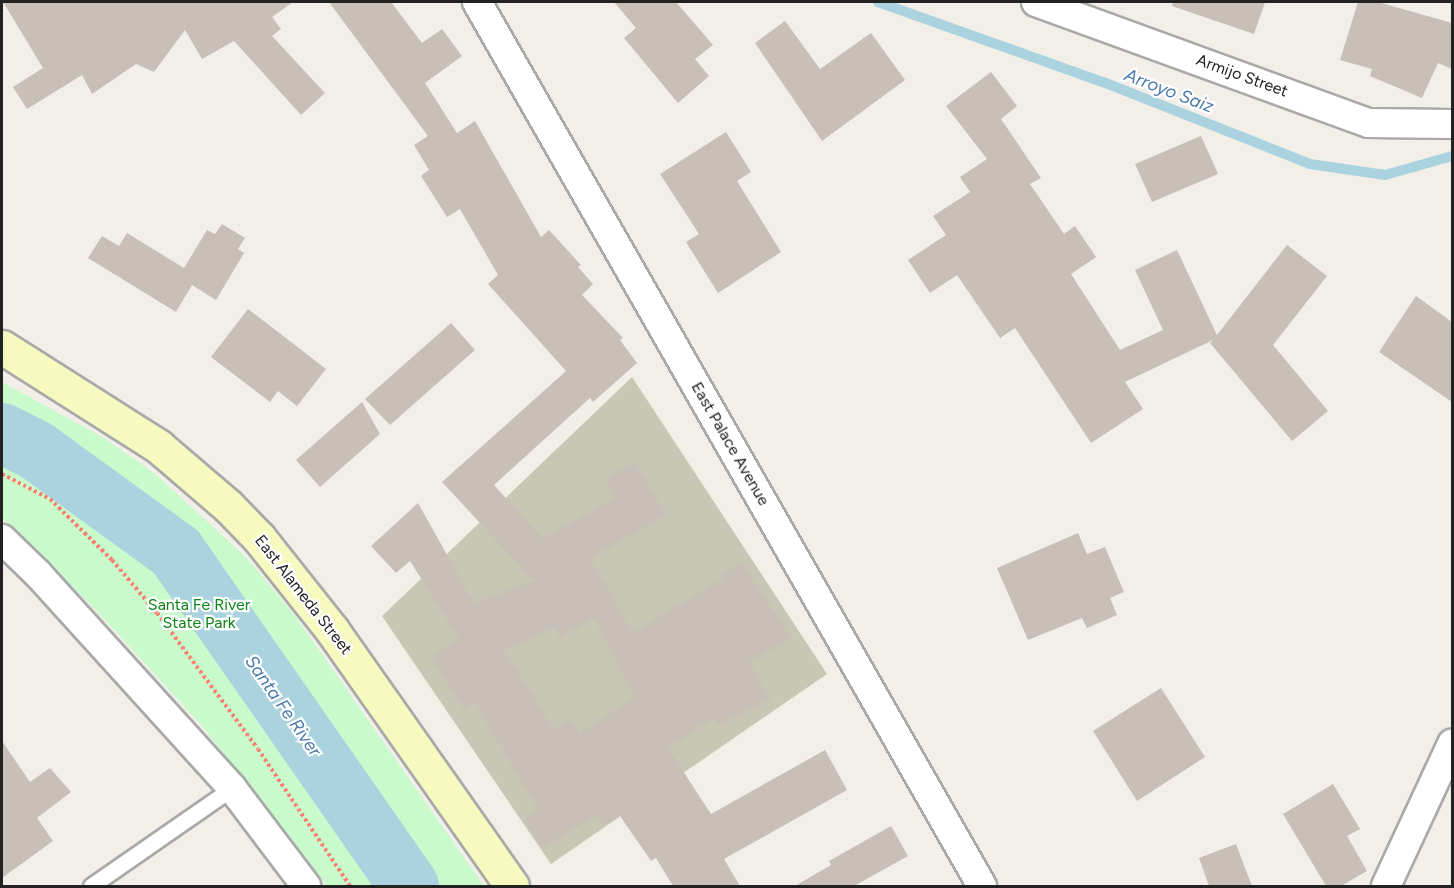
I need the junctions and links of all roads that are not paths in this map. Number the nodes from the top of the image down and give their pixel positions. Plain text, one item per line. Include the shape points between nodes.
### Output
1 (477, 2) edge
2 (1036, 2) edge
3 (1452, 124) edge
4 (2, 347) edge
5 (2, 539) edge
6 (1452, 744) edge
7 (232, 788) junction
8 (91, 886) edge
9 (306, 886) edge
10 (512, 886) edge
11 (982, 886) edge
12 (1386, 886) edge

1 - 11 street, East Palace Avenue
2 - 3 street, Armijo Street via 1369,123
4 - 10 street, East Alameda Street via 158,446 259,538 332,630
5 - 7 street
6 - 12 street
7 - 8 lane
7 - 9 street

